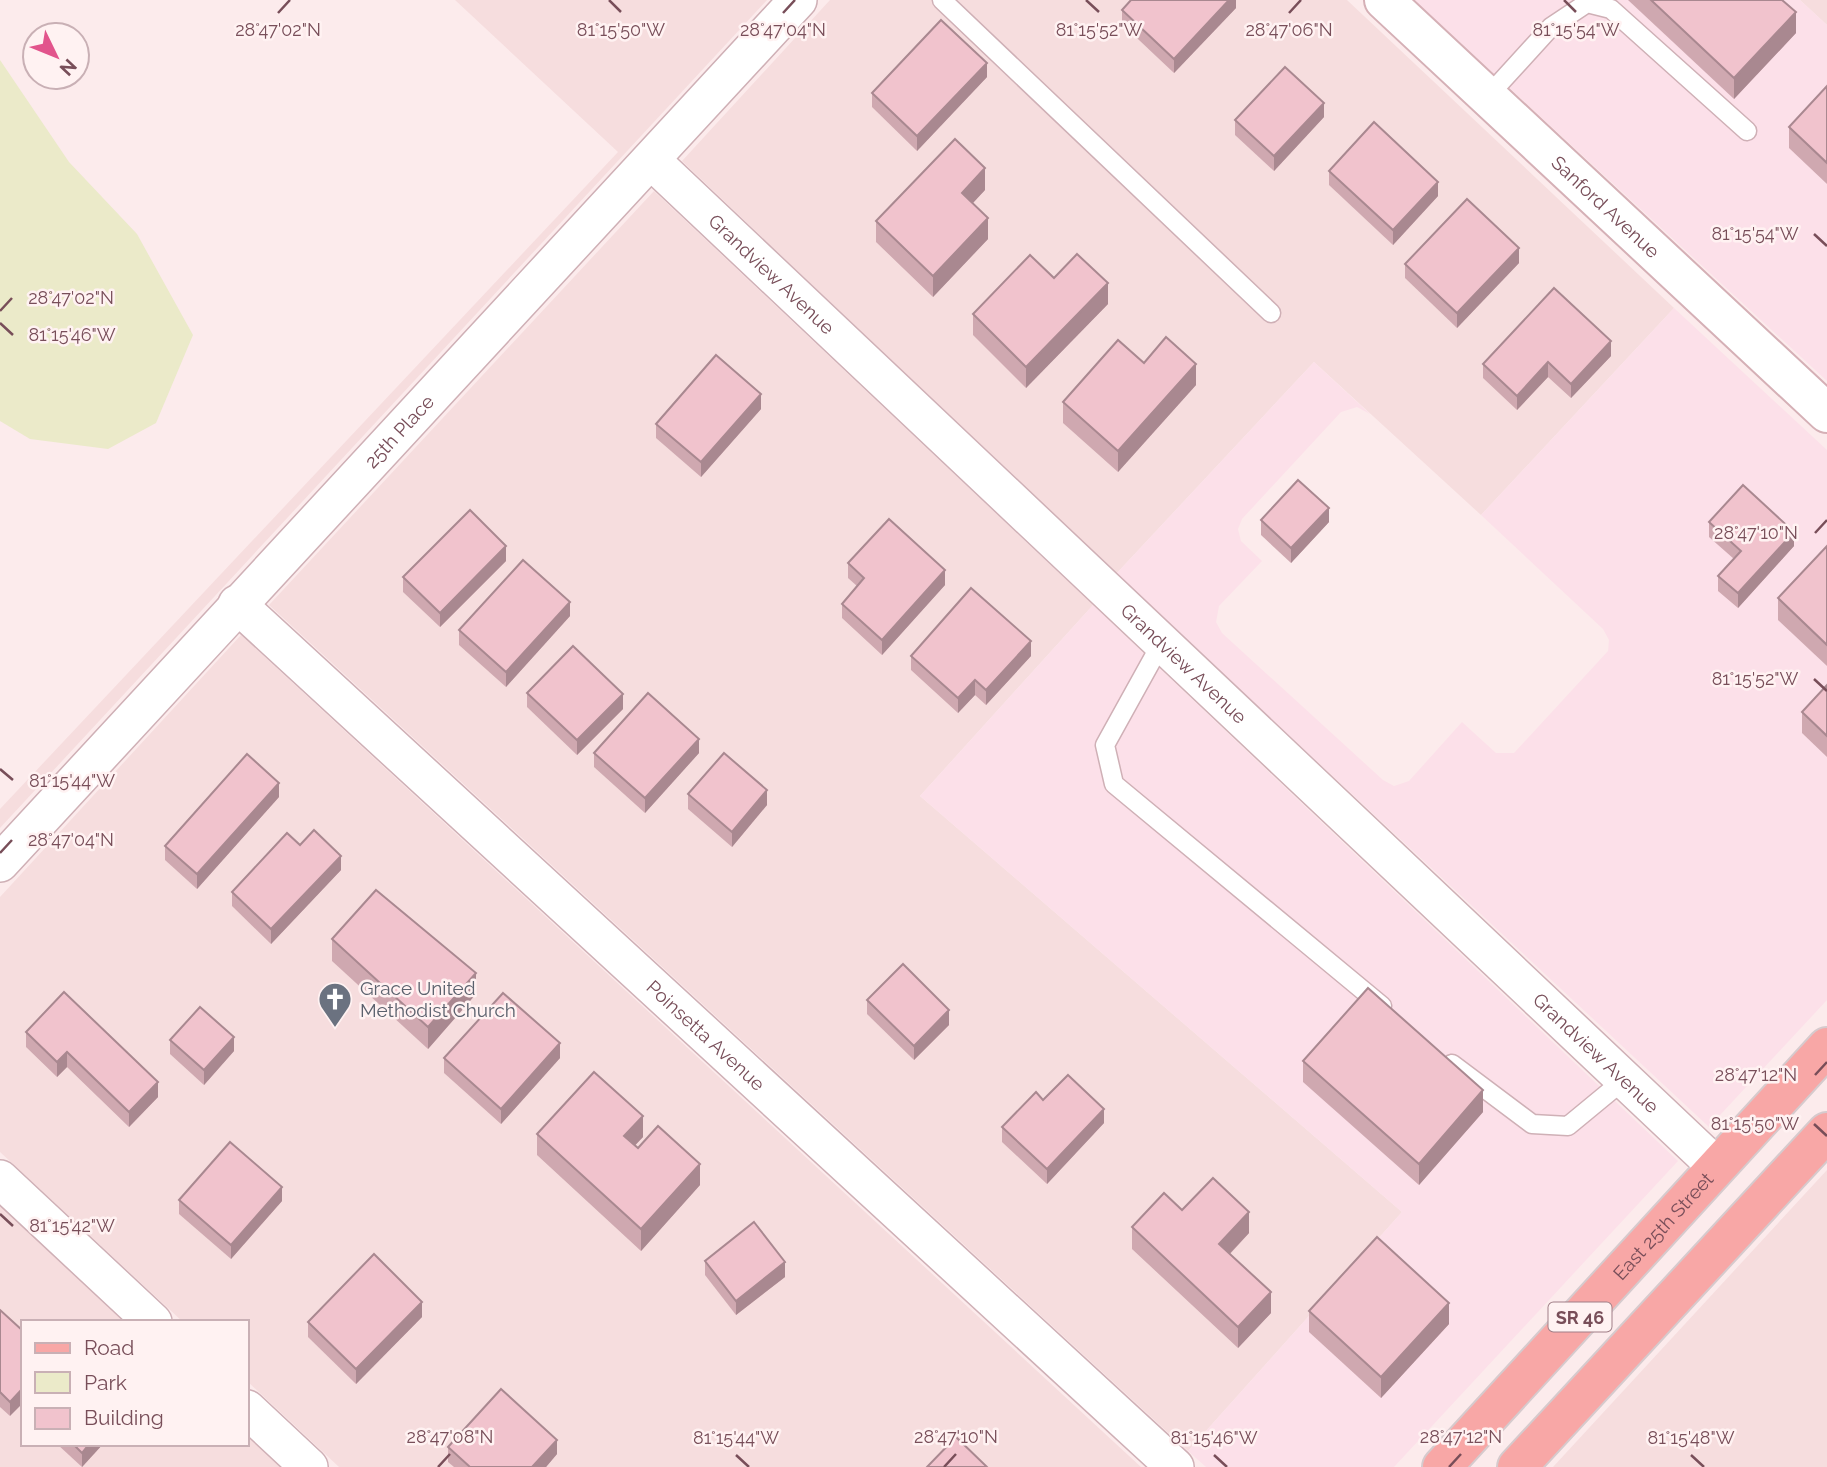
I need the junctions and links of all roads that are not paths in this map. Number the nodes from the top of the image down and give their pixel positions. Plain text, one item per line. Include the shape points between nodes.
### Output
1 (799, 0) edge
2 (942, 0) edge
3 (1384, 0) edge
4 (1488, 96) junction
5 (1747, 131) dead end
6 (651, 160) junction
7 (1271, 313) dead end
8 (1827, 413) edge
9 (237, 604) junction
10 (1162, 642) junction
11 (0, 863) edge
12 (1391, 1013) edge
13 (1827, 1047) edge
14 (1434, 1049) edge
15 (1625, 1079) junction
16 (1827, 1132) edge
17 (1717, 1167) junction
18 (0, 1180) edge
19 (151, 1320) edge
20 (1504, 1401) junction
21 (248, 1410) edge
22 (309, 1467) edge
23 (1175, 1467) edge
24 (1442, 1467) edge
25 (1475, 1467) edge
26 (1517, 1467) edge

1 - 6 street, 25th Place
2 - 7 lane
3 - 4 main road, Sanford Avenue
4 - 5 lane via 1551,27 1587,3 1611,9
4 - 8 main road, Sanford Avenue
6 - 9 street, 25th Place
6 - 10 street, Grandview Avenue
9 - 11 street, 25th Place
9 - 23 street, Poinsetta Avenue
10 - 12 lane via 1105,745 1114,784
10 - 15 street, Grandview Avenue
13 - 17 main road, East 25th Street / SR 46
14 - 15 lane via 1532,1124 1568,1126
15 - 17 street, Grandview Avenue
16 - 26 main road, SR 46
17 - 20 main road, East 25th Street / SR 46
18 - 19 street
20 - 24 main road, East 25th Street / SR 46
20 - 25 main road via 1483,1459
21 - 22 street

